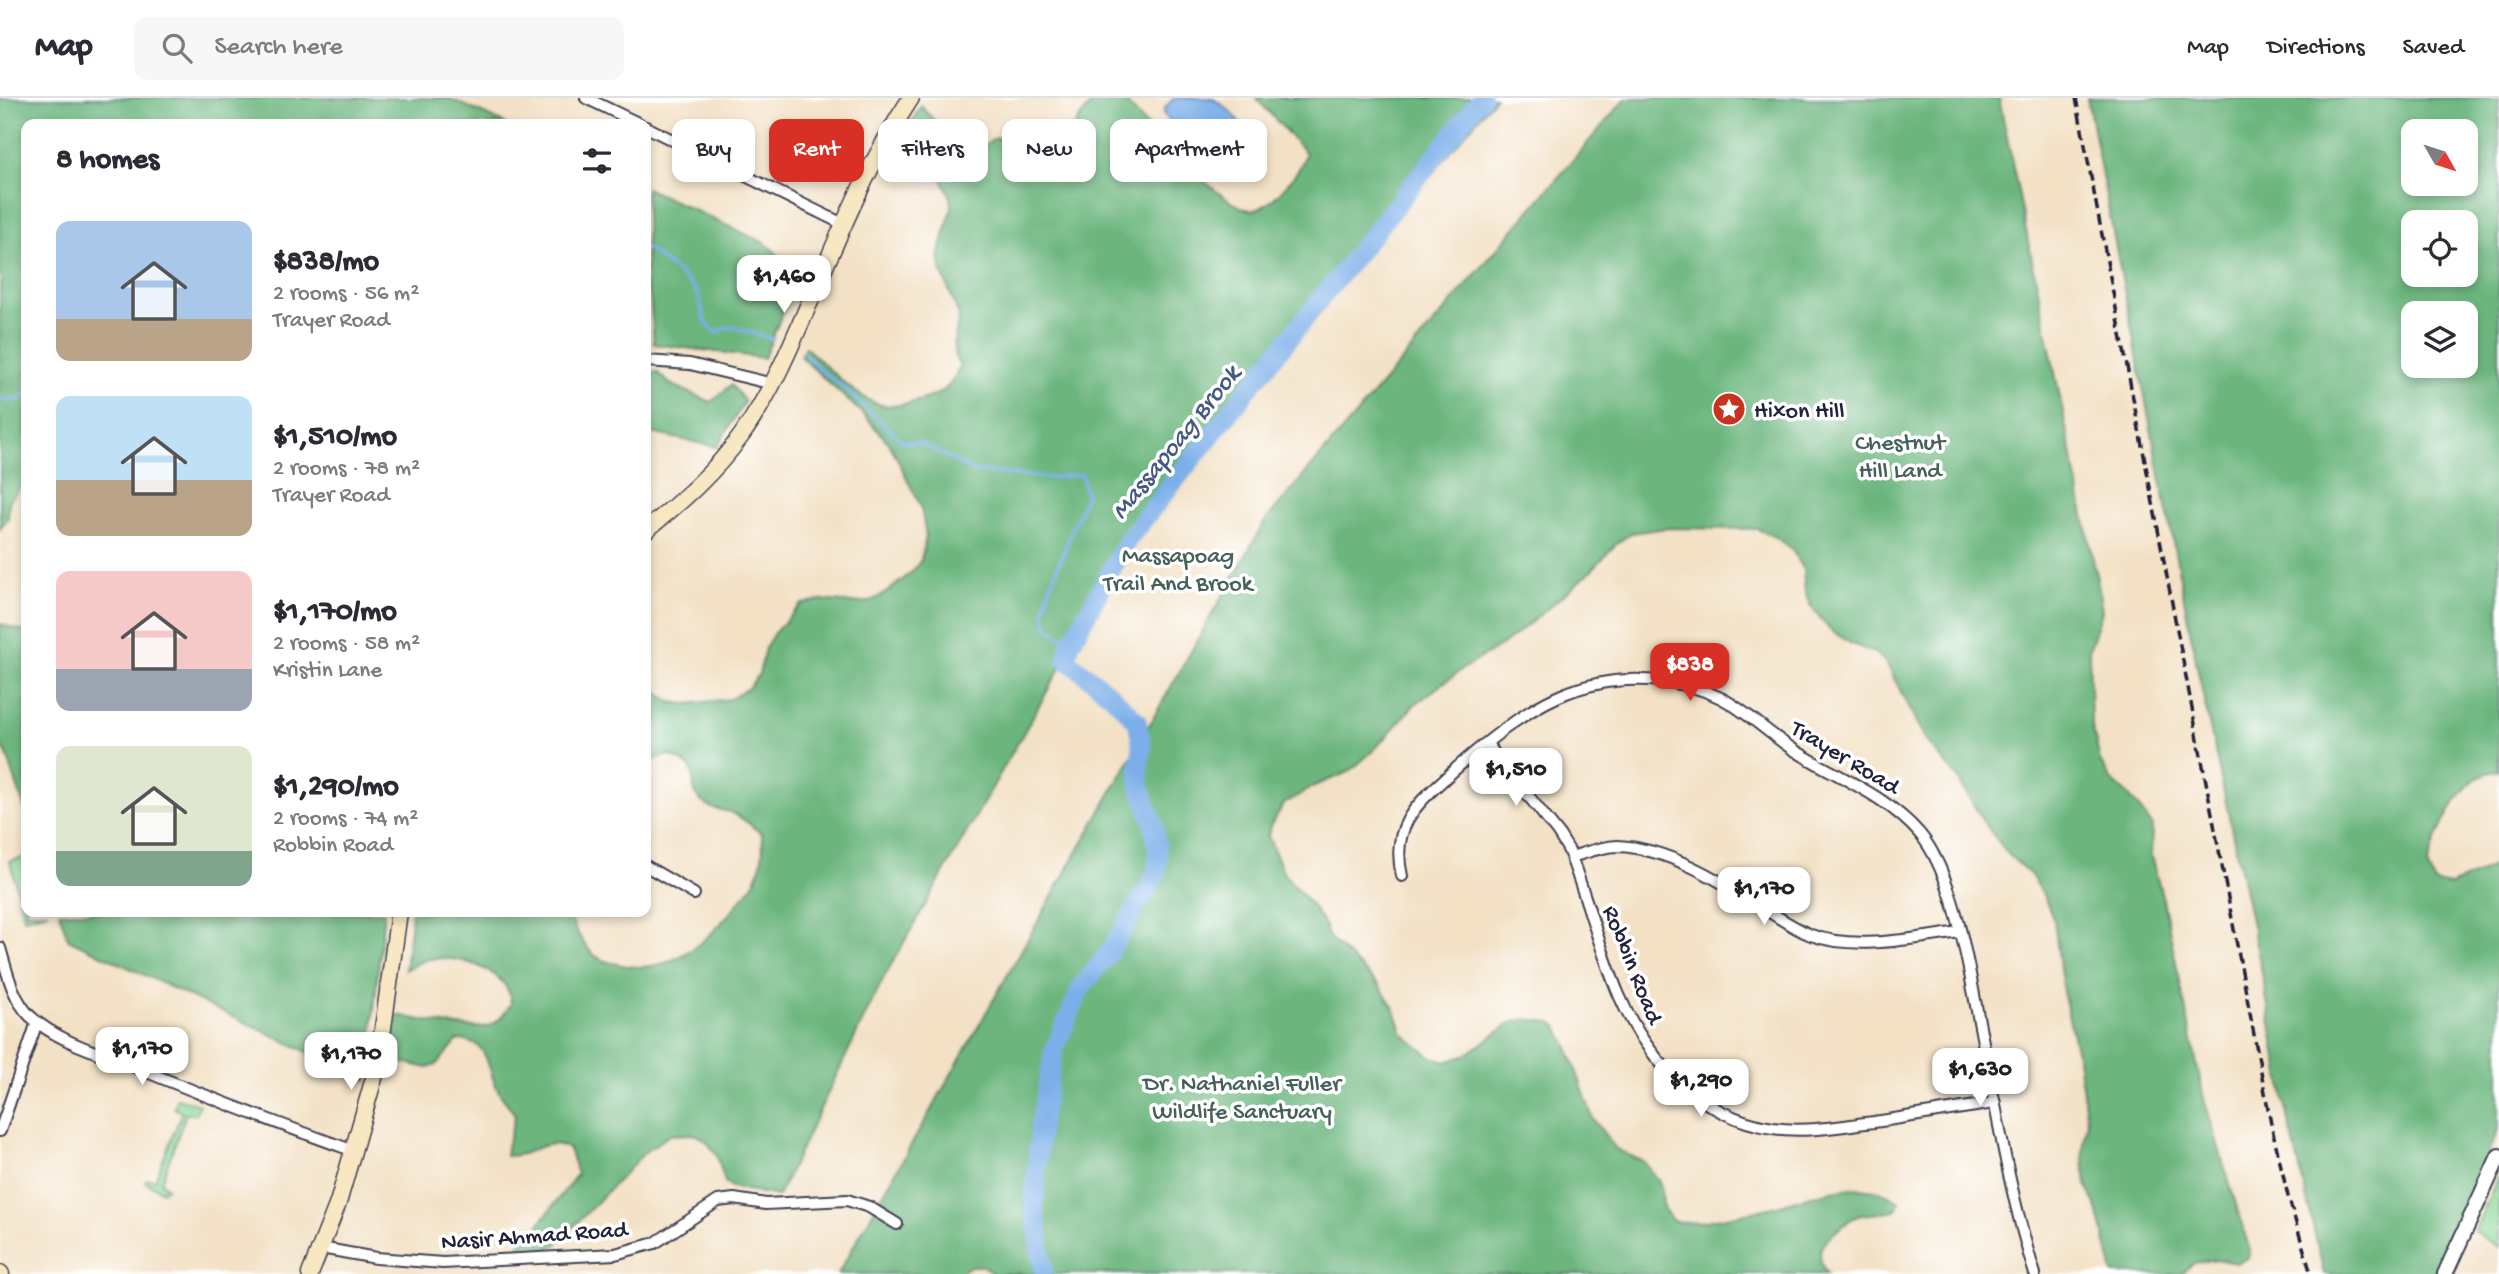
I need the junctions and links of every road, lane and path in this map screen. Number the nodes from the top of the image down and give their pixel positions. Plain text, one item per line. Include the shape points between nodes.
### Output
1 (586, 98) edge
2 (911, 98) edge
3 (630, 119) edge
4 (651, 129) edge
5 (843, 224) junction
6 (651, 361) edge
7 (773, 384) junction
8 (651, 526) edge
9 (1487, 744) junction
10 (1571, 857) junction
11 (651, 869) edge
12 (1402, 876) dead end
13 (694, 894) dead end
14 (397, 917) edge
15 (1960, 932) junction
16 (0, 948) edge
17 (37, 1022) junction
18 (1995, 1103) junction
19 (0, 1131) edge
20 (354, 1152) junction
21 (2499, 1156) edge
22 (897, 1224) dead end
23 (321, 1248) junction
24 (310, 1274) edge
25 (2035, 1274) edge
26 (2445, 1274) edge

1 - 3 street
2 - 5 main road
4 - 5 street
5 - 7 main road
6 - 7 street via 690,364
7 - 8 main road via 727,455
9 - 10 street, Robbin Road
9 - 12 street, Trayer Road via 1423,798 1406,819 1398,840
9 - 15 street, Trayer Road via 1532,710 1581,688 1621,680 1654,680 1706,692 1793,750 1881,798 1905,818 1922,837 1943,875
10 - 15 street via 1617,846 1658,853 1714,879 1788,924 1838,942
10 - 18 street, Robbin Road via 1618,994 1647,1049 1661,1067 1709,1105 1771,1128 1802,1130
11 - 13 street
14 - 20 main road via 378,1064
15 - 18 street, Trayer Road
16 - 17 street via 17,997
17 - 19 street
17 - 20 street via 71,1042
18 - 25 street, Trayer Road
20 - 23 main road
21 - 26 street
22 - 23 street, Nasir Ahmad Road via 847,1200 777,1204 734,1199 718,1201 655,1243 615,1254 443,1263
23 - 24 main road

